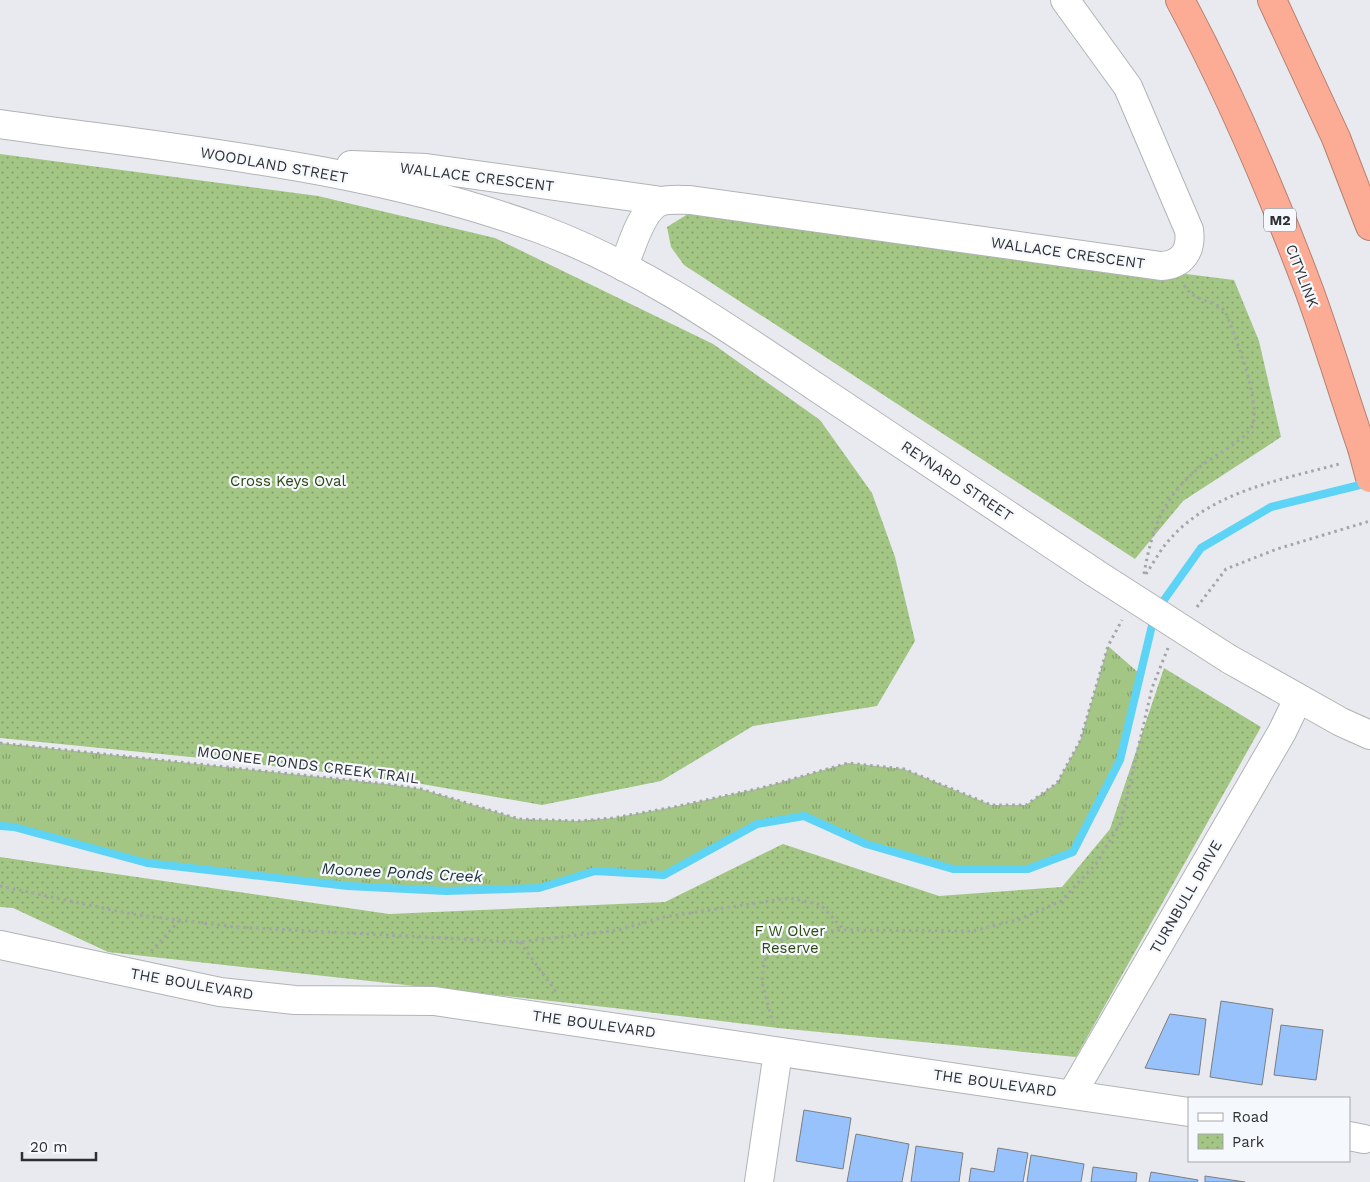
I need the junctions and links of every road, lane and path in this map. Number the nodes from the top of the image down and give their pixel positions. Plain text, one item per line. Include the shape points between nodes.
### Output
1 (1065, 0) edge
2 (1180, 0) edge
3 (1272, 0) edge
4 (0, 124) edge
5 (262, 161) junction
6 (662, 201) junction
7 (1370, 226) edge
8 (542, 230) joint
9 (1180, 261) junction
10 (624, 267) junction
11 (1353, 455) junction
12 (1370, 478) edge
13 (1370, 521) edge
14 (1196, 608) dead end
15 (1125, 613) dead end
16 (1171, 640) dead end
17 (1298, 699) junction
18 (1370, 735) edge
19 (0, 743) edge
20 (0, 886) edge
21 (179, 920) junction
22 (844, 930) junction
23 (520, 942) junction
24 (0, 945) edge
25 (152, 951) dead end
26 (549, 981) dead end
27 (778, 1052) junction
28 (1072, 1094) junction
29 (1188, 1112) edge
30 (759, 1182) edge

1 - 9 street via 1122,77 1136,102 1189,230 1189,246
2 - 11 highway, CITYLINK / M2 via 1255,159 1309,290
3 - 7 highway via 1336,138
4 - 5 street, WOODLAND STREET
5 - 6 street, WALLACE CRESCENT via 426,168
5 - 8 street, WOODLAND STREET via 434,197
6 - 9 street, WALLACE CRESCENT via 690,200 1160,266
6 - 10 street via 641,222
8 - 10 street, REYNARD STREET
9 - 11 path via 1188,292 1225,311 1250,386 1255,416 1250,431 1200,467 1164,507 1150,542 1143,580 1164,545 1186,523 1216,502
10 - 17 street, REYNARD STREET, bridge via 745,339 1095,573
11 - 12 highway, CITYLINK / M2, bridge
13 - 14 path via 1277,549 1226,569
15 - 19 path, MOONEE PONDS CREEK TRAIL via 1108,646 1080,741 1057,783 1026,805 991,805 904,769 848,763 674,808 613,818 538,821 386,784
16 - 22 path via 1152,688 1120,822 1096,864 1061,900 1020,919 973,931
17 - 18 street, REYNARD STREET
17 - 28 street, TURNBULL DRIVE via 1282,732
20 - 21 path via 131,914
21 - 23 path via 235,927
21 - 25 path
22 - 23 path via 821,905 790,898 664,917 618,930
22 - 27 path via 808,933 781,940 767,953 762,982
23 - 26 path
24 - 27 street, THE BOULEVARD via 220,992 295,1000 434,1001
27 - 28 street, THE BOULEVARD
27 - 30 street
28 - 29 street, THE BOULEVARD

